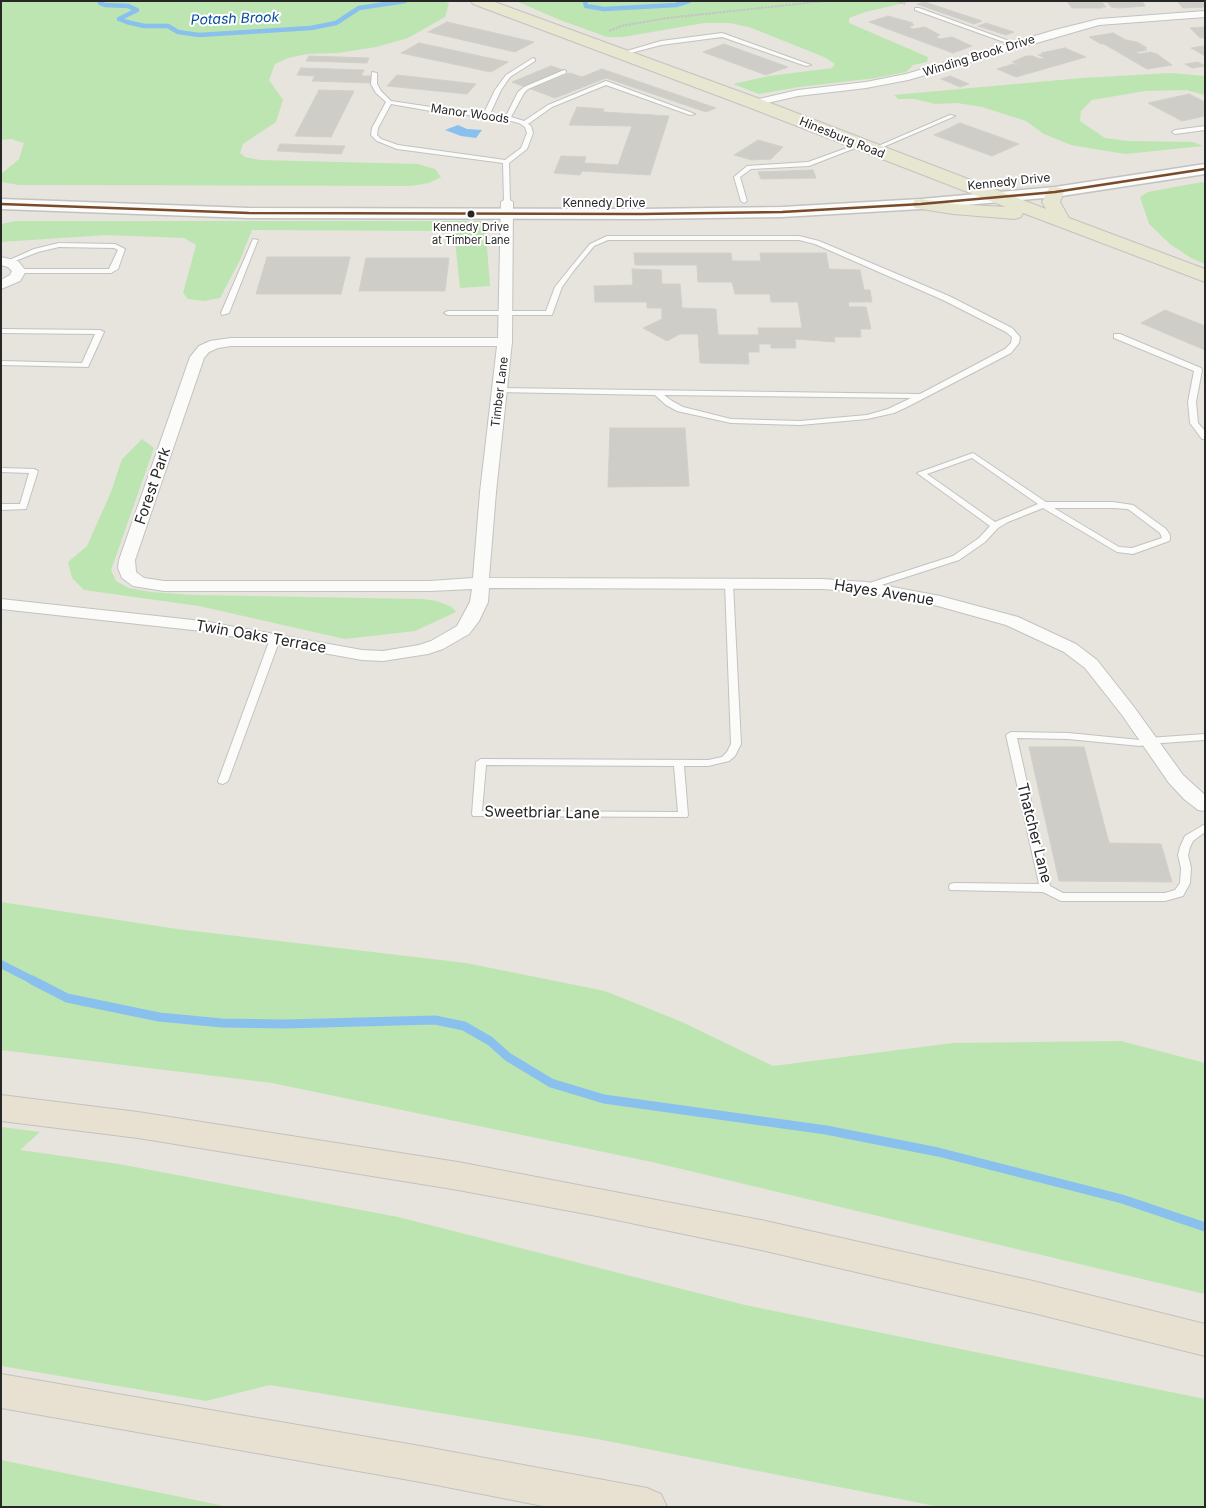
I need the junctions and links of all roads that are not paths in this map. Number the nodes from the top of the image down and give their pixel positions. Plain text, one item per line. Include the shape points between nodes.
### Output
1 (478, 1) edge
2 (917, 9) dead end
3 (1205, 14) edge
4 (1017, 45) junction
5 (622, 53) junction
6 (534, 60) dead end
7 (808, 65) dead end
8 (564, 72) dead end
9 (374, 73) dead end
10 (389, 102) junction
11 (754, 103) junction
12 (692, 114) dead end
13 (486, 115) junction
14 (952, 116) dead end
15 (508, 118) junction
16 (524, 124) junction
17 (1205, 128) edge
18 (1175, 132) dead end
19 (866, 148) junction
20 (1205, 156) edge
21 (506, 162) junction
22 (921, 169) junction
23 (1205, 169) edge
24 (968, 186) junction
25 (1055, 192) junction
26 (923, 197) junction
27 (997, 197) junction
28 (744, 201) junction
29 (1, 204) edge
30 (507, 208) junction
31 (1057, 220) junction
32 (255, 240) dead end
33 (9, 265) edge
34 (1205, 276) edge
35 (1, 285) edge
36 (225, 313) dead end
37 (448, 313) dead end
38 (506, 313) junction
39 (1, 331) edge
40 (1117, 336) dead end
41 (505, 342) junction
42 (1, 364) edge
43 (500, 390) junction
44 (658, 393) junction
45 (922, 396) junction
46 (1205, 436) edge
47 (1, 470) edge
48 (1044, 505) junction
49 (1, 507) edge
50 (995, 526) junction
51 (481, 582) junction
52 (729, 584) junction
53 (866, 588) junction
54 (1, 604) edge
55 (276, 639) junction
56 (1205, 737) edge
57 (1148, 741) junction
58 (679, 763) junction
59 (223, 781) dead end
60 (1205, 805) edge
61 (1205, 828) edge
62 (954, 886) dead end
63 (1045, 888) junction
64 (1, 1108) edge
65 (1205, 1340) edge
66 (1, 1391) edge
67 (647, 1507) edge

1 - 5 main road, Hinesburg Road
2 - 4 lane
3 - 4 street, Winding Brook Drive via 1099,22
4 - 11 street, Winding Brook Drive via 908,78 798,93
5 - 7 lane via 661,43 722,34
5 - 11 main road, Hinesburg Road
6 - 13 lane via 508,76
8 - 15 lane via 521,92
9 - 10 lane via 378,92
10 - 13 lane, Manor Woods
10 - 21 lane via 374,135 379,140 397,146
11 - 19 main road, Hinesburg Road
12 - 16 lane via 606,83 550,106
13 - 15 lane, Manor Woods
14 - 19 lane
15 - 16 lane, Manor Woods
16 - 21 lane, Manor Woods via 530,133 524,149
17 - 18 lane
19 - 22 main road, Hinesburg Road
19 - 28 lane via 809,164 749,167 737,177
20 - 24 main road, Kennedy Drive via 1078,175
21 - 30 lane
22 - 24 main road, Hinesburg Road
22 - 26 main road via 925,176
23 - 25 main road, Kennedy Drive
24 - 26 main road, Kennedy Drive
24 - 27 main road, Hinesburg Road
25 - 27 main road, Kennedy Drive
25 - 31 main road via 1051,202
26 - 27 main road, Kennedy Drive
26 - 28 main road, Kennedy Drive
26 - 30 main road, Kennedy Drive via 782,212 641,214
26 - 31 main road via 953,209 1011,212
27 - 31 main road, Hinesburg Road
28 - 30 main road, Kennedy Drive
29 - 30 main road, Kennedy Drive via 249,213
30 - 38 street, Timber Lane
31 - 34 main road, Hinesburg Road
32 - 36 lane
33 - 33 lane via 107,272 114,269 122,249 115,246 59,246 36,250
33 - 35 street via 15,278
37 - 38 lane
38 - 41 street, Timber Lane
38 - 45 lane via 549,313 559,287 592,245 601,240 809,240 946,298 1009,330 1016,337 1008,351
39 - 42 lane via 100,332 85,365
40 - 46 lane via 1198,370 1192,402 1194,423
41 - 43 street, Timber Lane
41 - 51 street, Forest Park via 231,342 209,346 197,358 126,568 132,578 155,585 430,586
43 - 44 lane
43 - 51 street, Timber Lane
44 - 45 lane
44 - 45 lane via 669,403 695,414 731,421 783,423 867,417 891,411
47 - 49 lane via 34,471 23,507
48 - 48 lane via 1130,507 1163,531 1166,539 1133,551 1117,549
48 - 50 lane via 1013,515
48 - 50 lane via 972,455 921,473
50 - 53 lane via 982,540 956,558
51 - 52 street, Hayes Avenue
51 - 55 street, Twin Oaks Terrace via 479,602 470,621 452,637 422,650 383,656 362,655
52 - 53 street, Hayes Avenue via 822,584
52 - 58 lane, Sweetbriar Lane via 736,744 725,759 708,763
53 - 57 street, Hayes Avenue via 982,612 1012,621 1059,642 1091,664
54 - 55 street, Twin Oaks Terrace via 174,622
55 - 59 lane
56 - 57 lane
57 - 60 street, Hayes Avenue via 1176,779
57 - 63 lane, Thatcher Lane via 1011,735
58 - 58 lane, Sweetbriar Lane via 481,762 477,814 683,815
61 - 63 lane, Thatcher Lane via 1189,839 1185,847 1186,868 1179,893 1165,897 1061,897
62 - 63 lane
64 - 65 highway via 138,1124 458,1176 607,1204 1014,1292
66 - 67 highway via 417,1463

